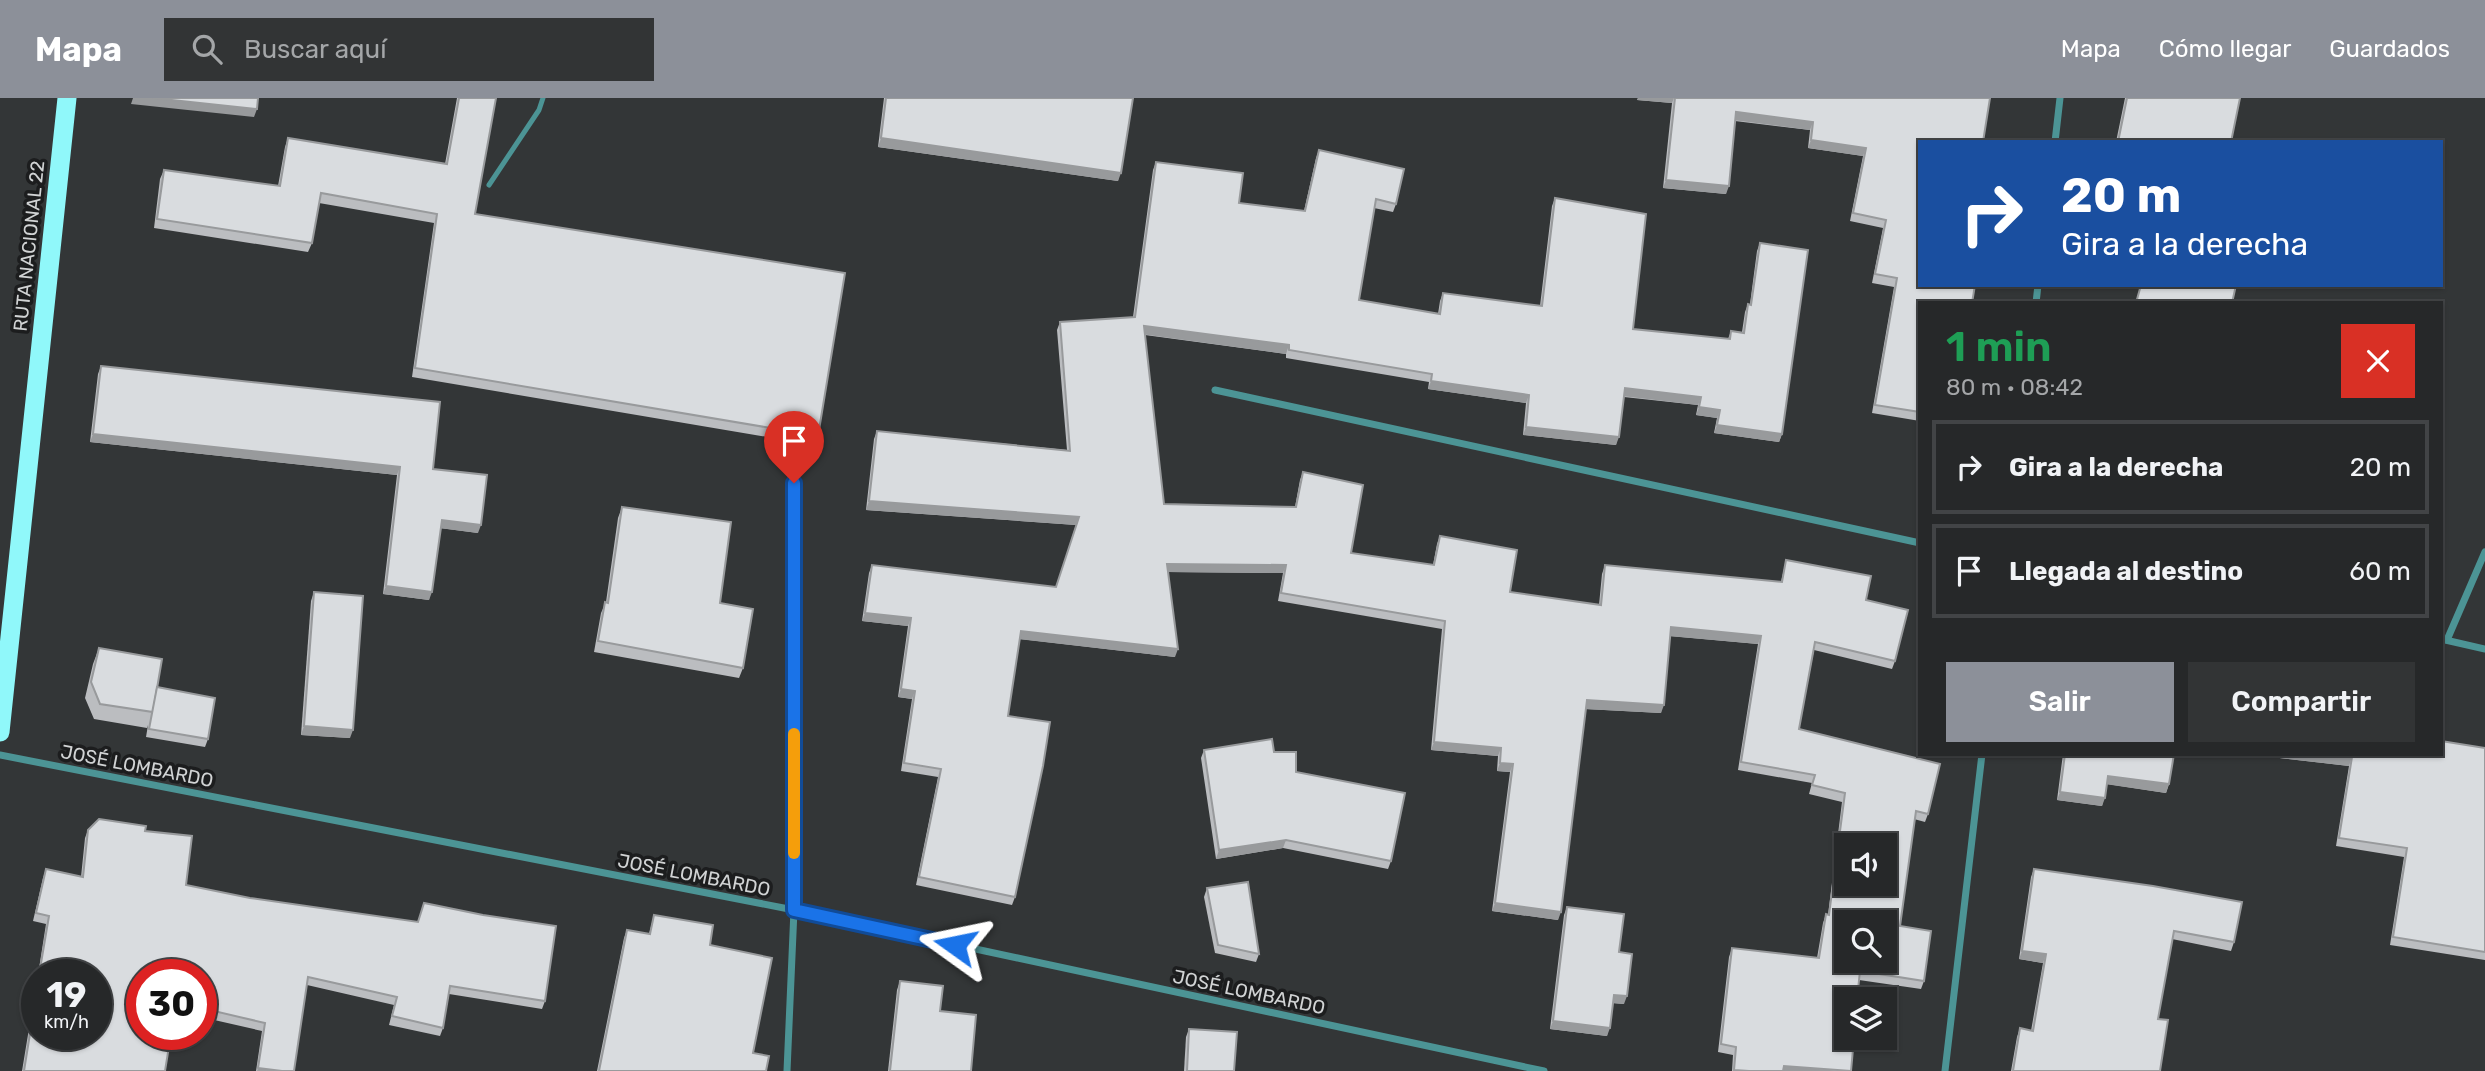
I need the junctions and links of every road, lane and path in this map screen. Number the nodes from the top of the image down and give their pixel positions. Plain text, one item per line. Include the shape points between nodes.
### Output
1 (67, 98) edge
2 (543, 98) edge
3 (2060, 98) edge
4 (2055, 140) edge
5 (489, 185) dead end
6 (1215, 390) dead end
7 (794, 483) dead end
8 (1918, 543) edge
9 (2485, 552) edge
10 (2444, 639) edge
11 (2485, 649) edge
12 (0, 732) edge
13 (0, 755) edge
14 (1982, 756) edge
15 (794, 910) junction
16 (788, 1071) edge
17 (1544, 1071) edge
18 (1945, 1071) edge

1 - 12 highway, RUTA NACIONAL 22
2 - 5 lane
3 - 4 street
6 - 8 street
7 - 15 street
9 - 10 street
10 - 11 street
13 - 15 street, JOSÉ LOMBARDO
14 - 18 street
15 - 16 street
15 - 17 street, JOSÉ LOMBARDO

